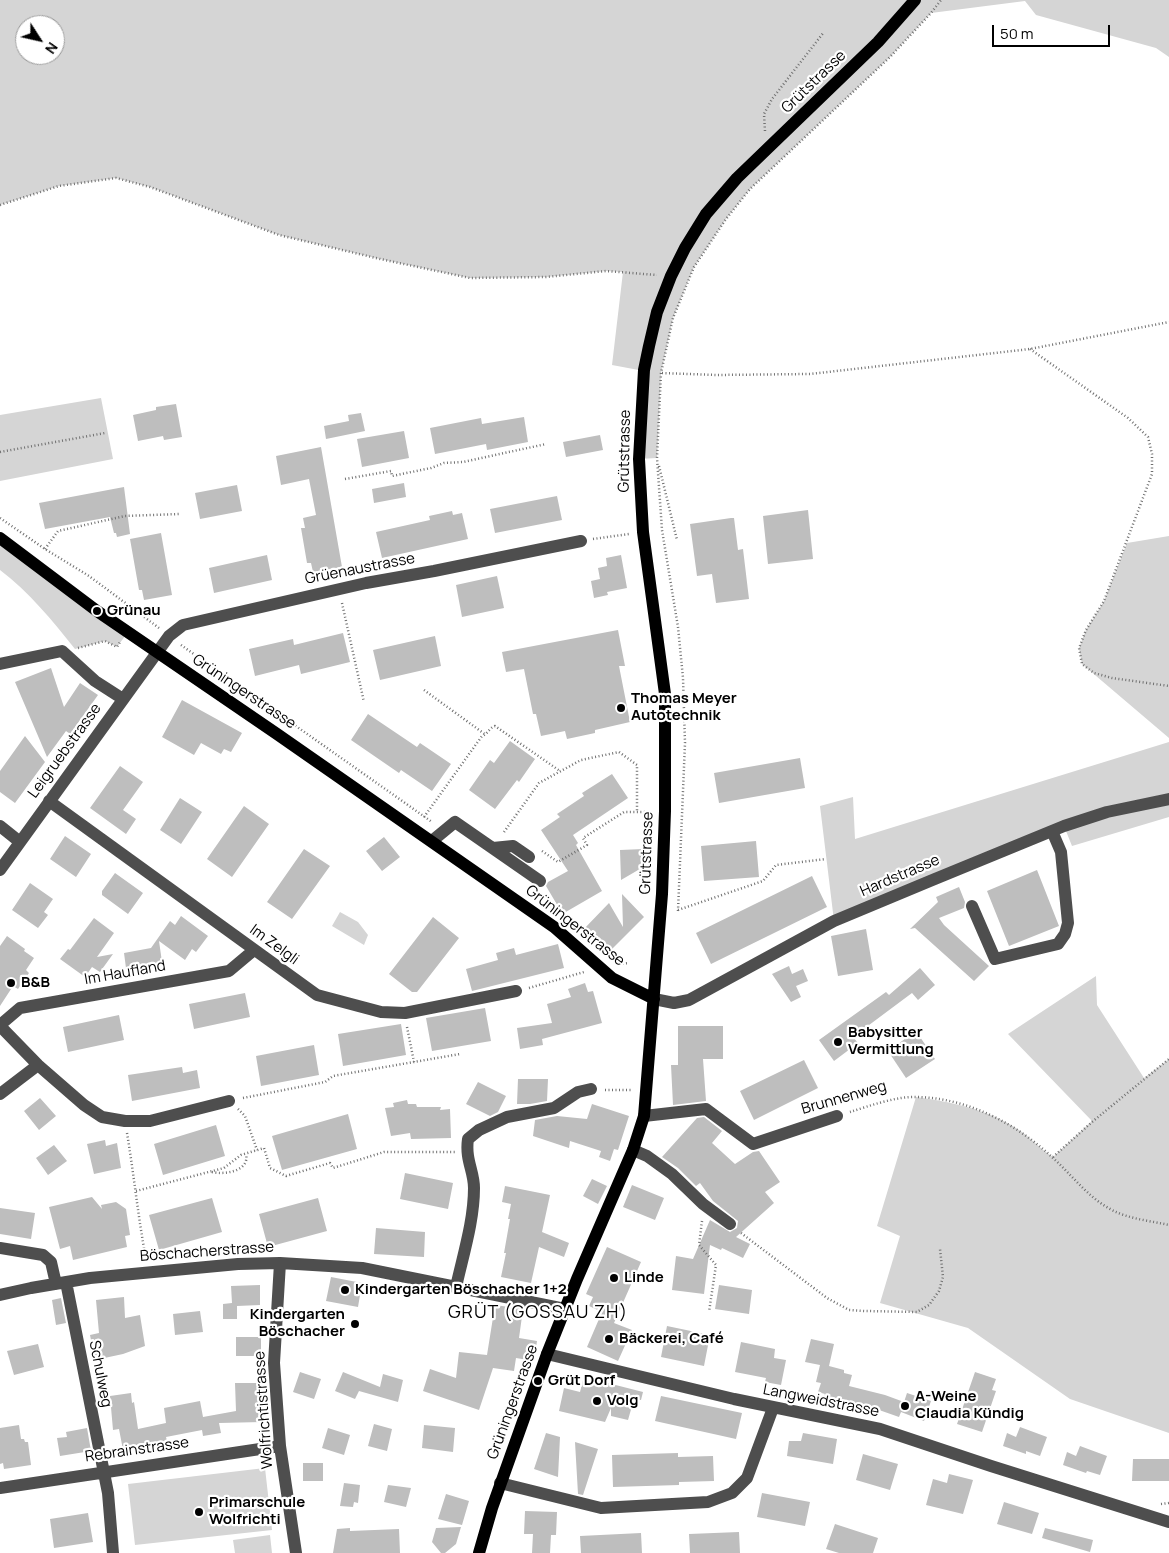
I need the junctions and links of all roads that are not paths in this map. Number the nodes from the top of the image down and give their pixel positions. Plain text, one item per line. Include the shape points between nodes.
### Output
1 (916, 0) edge
2 (0, 538) edge
3 (581, 541) road end
4 (158, 652) junction
5 (0, 664) edge
6 (123, 699) junction
7 (1169, 799) edge
8 (49, 801) junction
9 (0, 826) edge
10 (1052, 831) junction
11 (432, 841) junction
12 (20, 842) junction
13 (493, 848) junction
14 (533, 852) road end
15 (0, 870) edge
16 (540, 881) dead end
17 (972, 906) dead end
18 (254, 950) junction
19 (516, 992) road end
20 (654, 999) junction
21 (0, 1026) edge
22 (38, 1065) junction
23 (591, 1089) road end
24 (0, 1094) edge
25 (229, 1101) road end
26 (644, 1116) junction
27 (836, 1116) road end
28 (633, 1150) junction
29 (730, 1224) road end
30 (0, 1248) edge
31 (280, 1263) junction
32 (61, 1283) junction
33 (456, 1287) junction
34 (0, 1295) edge
35 (565, 1309) junction
36 (548, 1354) junction
37 (773, 1408) junction
38 (280, 1446) junction
39 (103, 1472) junction
40 (500, 1483) junction
41 (0, 1488) edge
42 (1169, 1522) edge
43 (113, 1553) edge
44 (296, 1553) edge
45 (479, 1553) edge

1 - 20 main road, Grütstrasse via 878,42 736,178 706,214 685,248 657,312 644,370 639,459 643,532 665,694 665,812
2 - 4 main road, Grüningerstrasse
3 - 4 street, Grüenaustrasse via 198,621 183,625 169,636
4 - 6 street, Leigruebstrasse
4 - 11 main road, Grüningerstrasse
5 - 6 street via 62,652 95,681
6 - 8 street, Leigruebstrasse
7 - 10 street, Hardstrasse via 1107,812
8 - 12 street, Leigruebstrasse
8 - 18 street, Im Zelgli
9 - 12 street
10 - 17 street via 1060,852 1068,923 1058,944 995,959
10 - 20 street, Hardstrasse via 834,921 689,1000 674,1003
11 - 13 street via 455,822
11 - 20 main road, Grüningerstrasse via 554,927 612,978
12 - 15 street, Leigruebstrasse
13 - 14 street via 513,846
13 - 16 street
18 - 19 street, Im Zelgli via 317,995 381,1012 405,1013
18 - 21 street, Im Haufland via 229,971 20,1008
20 - 26 main road, Grüningerstrasse
21 - 22 street
22 - 24 street
22 - 25 street via 102,1117 150,1121
23 - 33 street via 578,1092 554,1108 507,1117 468,1139 466,1152 474,1186 473,1208
26 - 27 street, Brunnenweg via 706,1109 753,1144
26 - 28 main road, Grüningerstrasse
28 - 29 street via 672,1174
28 - 35 main road, Grüningerstrasse
30 - 32 street, Schulweg via 43,1255 51,1262
31 - 32 street, Böschacherstrasse via 149,1272
31 - 33 street, Böschacherstrasse via 362,1268
31 - 38 street, Wolfrichtistrasse via 274,1363
32 - 34 street, Böschacherstrasse
32 - 39 street, Schulweg
33 - 35 street, Böschacherstrasse
35 - 36 main road, Grüningerstrasse
36 - 37 street, Langweidstrasse
36 - 40 main road, Grüningerstrasse
37 - 40 street via 747,1478 732,1493 708,1502 601,1508
37 - 42 street, Langweidstrasse via 880,1429
38 - 39 street, Rebrainstrasse
38 - 44 street, Wolfrichtistrasse
39 - 41 street, Rebrainstrasse
39 - 43 street, Schulweg
40 - 45 main road, Grüningerstrasse

